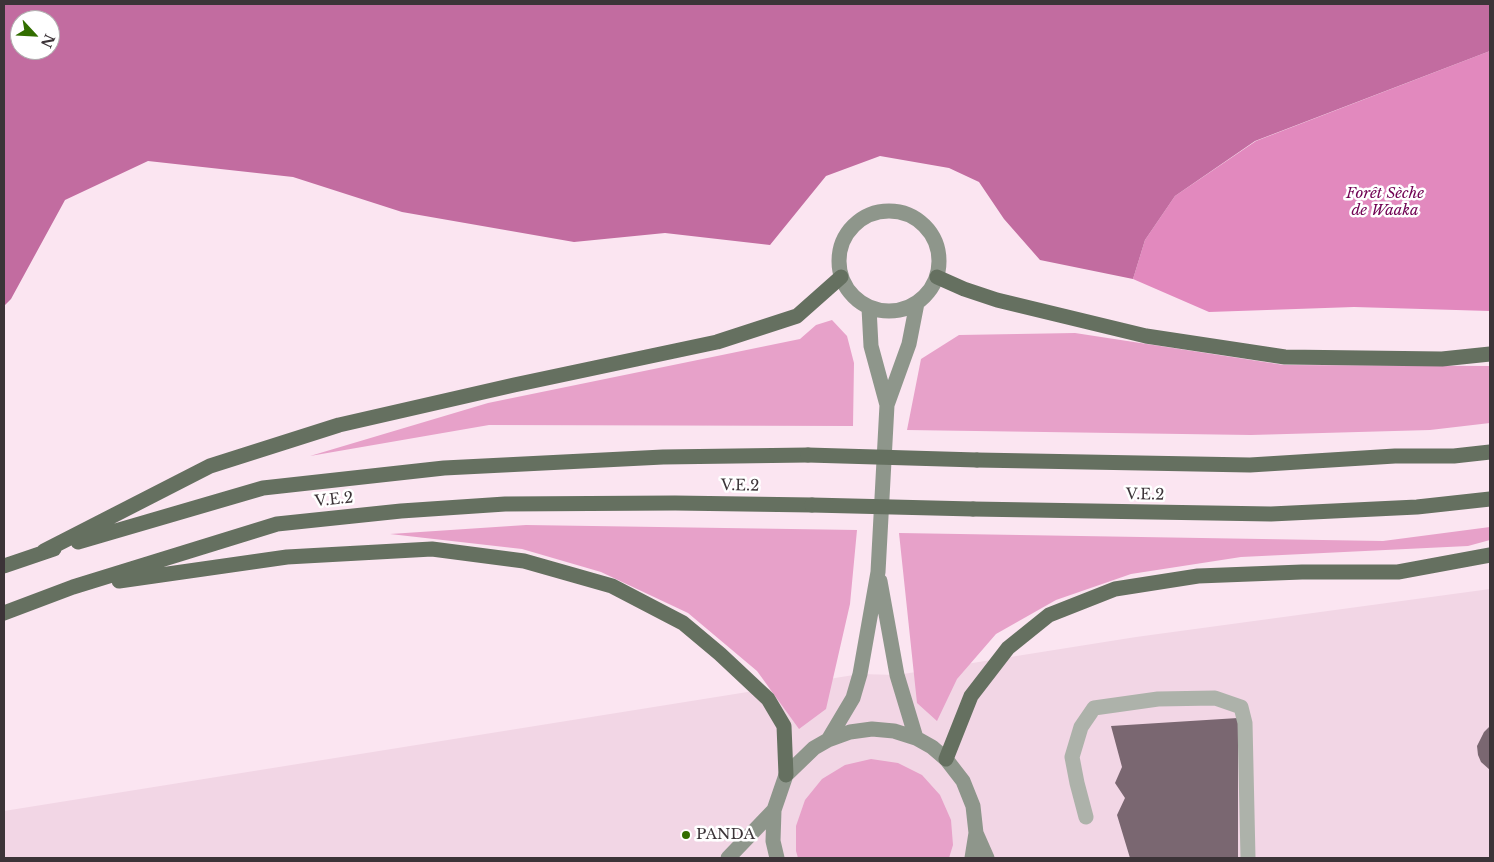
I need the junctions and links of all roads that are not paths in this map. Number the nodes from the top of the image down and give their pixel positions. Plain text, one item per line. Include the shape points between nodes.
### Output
1 (841, 277) junction
2 (937, 277) junction
3 (917, 304) junction
4 (869, 308) junction
5 (1490, 354) edge
6 (887, 405) junction
7 (1490, 452) edge
8 (1490, 499) edge
9 (44, 552) junction
10 (1490, 555) edge
11 (4, 566) edge
12 (878, 572) junction
13 (73, 587) junction
14 (4, 613) edge
15 (916, 738) junction
16 (828, 740) junction
17 (946, 759) junction
18 (786, 775) junction
19 (774, 810) junction
20 (1086, 817) dead end
21 (976, 833) junction
22 (728, 858) edge
23 (777, 858) edge
24 (972, 858) edge
25 (987, 858) edge
26 (1248, 858) edge

1 - 2 street via 839,260 843,243 852,228 865,217 881,212 898,212 915,217 928,228 937,243 940,260
1 - 4 street via 852,295
1 - 9 highway via 797,316 717,342 514,384 340,425 210,466
2 - 3 street
2 - 5 highway via 997,300 1146,336 1286,357 1442,359
3 - 4 street via 900,311 883,312
3 - 6 street via 909,344
4 - 6 street via 871,346
6 - 12 street
7 - 9 highway, V.E.2, bridge via 1250,465 808,456 663,457 444,468 264,488
8 - 13 highway, V.E.2, bridge via 1417,507 1271,514 675,503 505,504 277,524
9 - 11 highway, V.E.2
10 - 17 highway via 1398,572 1198,576 1115,589 1049,614 1008,648 971,696
12 - 15 street via 897,675
12 - 16 street via 853,698
13 - 14 highway, V.E.2
13 - 18 highway via 286,556 432,549 524,562 612,586 683,623 768,700 784,726
15 - 16 street via 872,729
15 - 17 street
16 - 18 street via 814,748
17 - 21 street via 963,781 973,806
18 - 19 street
19 - 22 street
19 - 23 street via 772,841
20 - 26 lane via 1072,757 1081,727 1094,708 1158,699 1215,698 1241,707 1245,723
21 - 24 street
21 - 25 street

